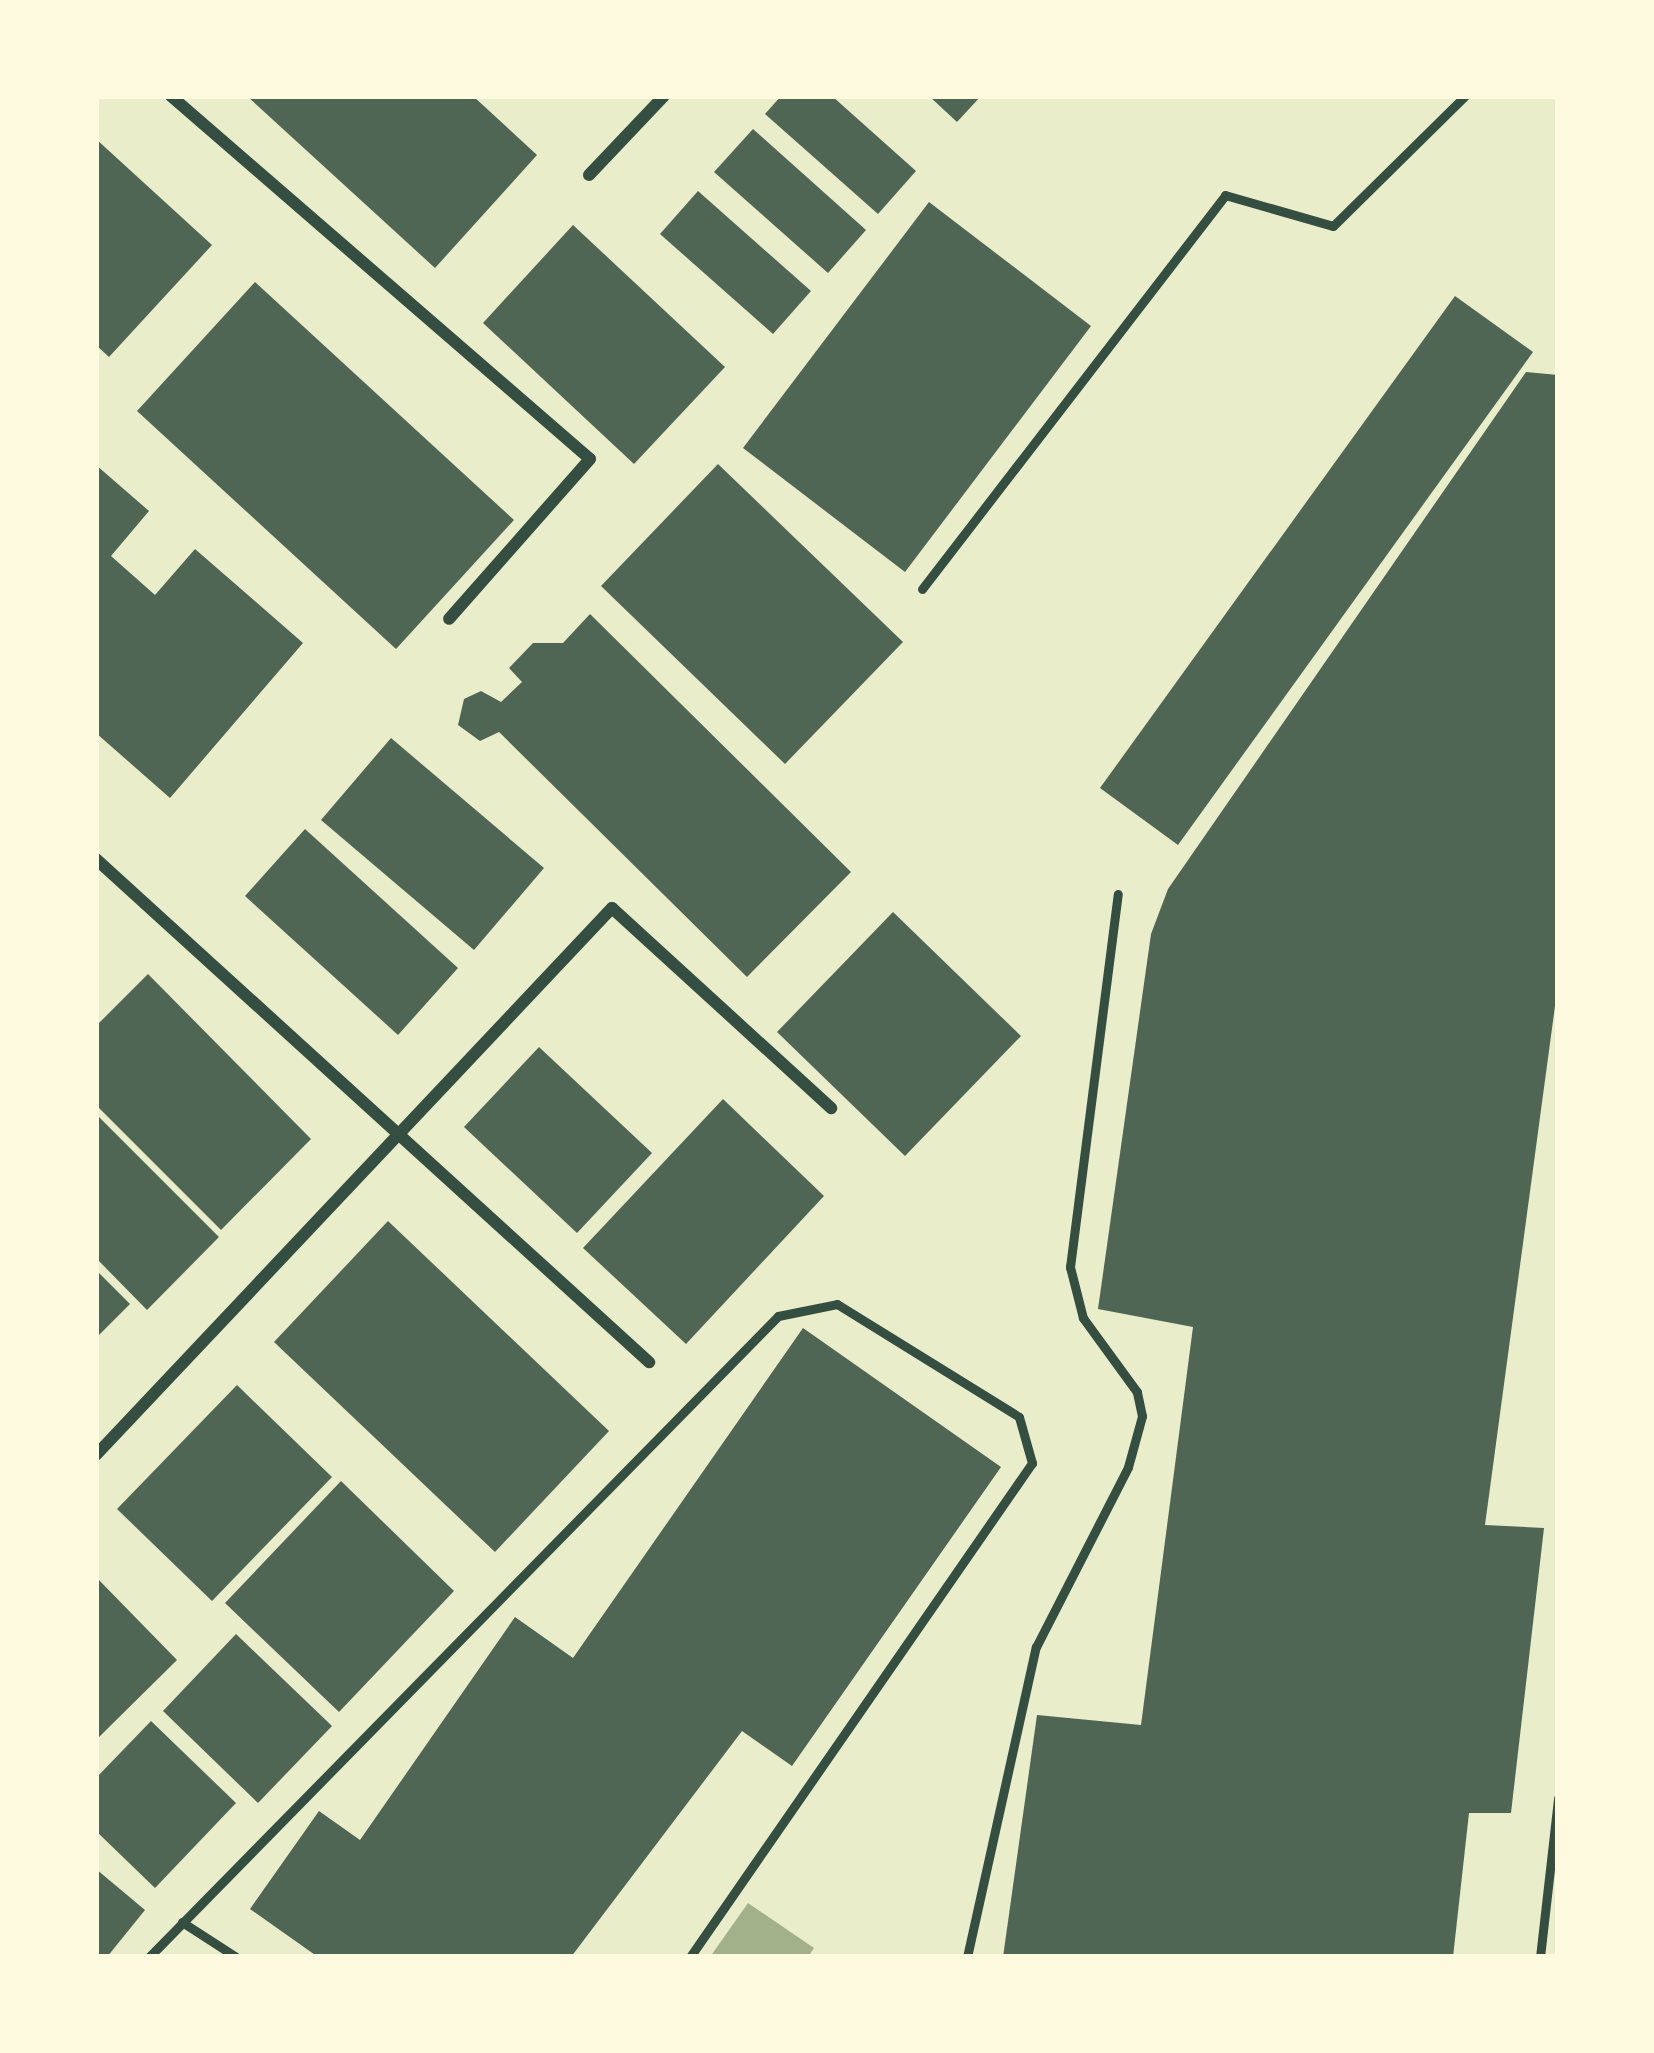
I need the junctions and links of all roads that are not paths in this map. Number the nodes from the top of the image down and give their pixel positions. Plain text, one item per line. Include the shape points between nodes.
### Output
1 (171, 96) edge
2 (664, 96) edge
3 (1465, 96) edge
4 (589, 175) dead end
5 (922, 589) dead end
6 (448, 619) dead end
7 (96, 860) edge
8 (1118, 895) dead end
9 (831, 1108) dead end
10 (398, 1134) junction
11 (650, 1362) dead end
12 (96, 1455) edge
13 (1558, 1798) edge
14 (182, 1922) junction
15 (149, 1957) edge
16 (236, 1957) edge
17 (690, 1957) edge
18 (968, 1957) edge
19 (1540, 1957) edge

1 - 6 street via 590,459
2 - 4 street
3 - 5 lane via 1333,226 1226,195
7 - 10 street
8 - 18 lane via 1070,1267 1083,1318 1137,1392 1142,1416 1128,1467 1036,1648
9 - 10 street via 612,908
10 - 11 street
10 - 12 street
13 - 19 lane
14 - 15 lane
14 - 16 lane
14 - 17 lane via 778,1316 836,1304 1019,1417 1031,1463

